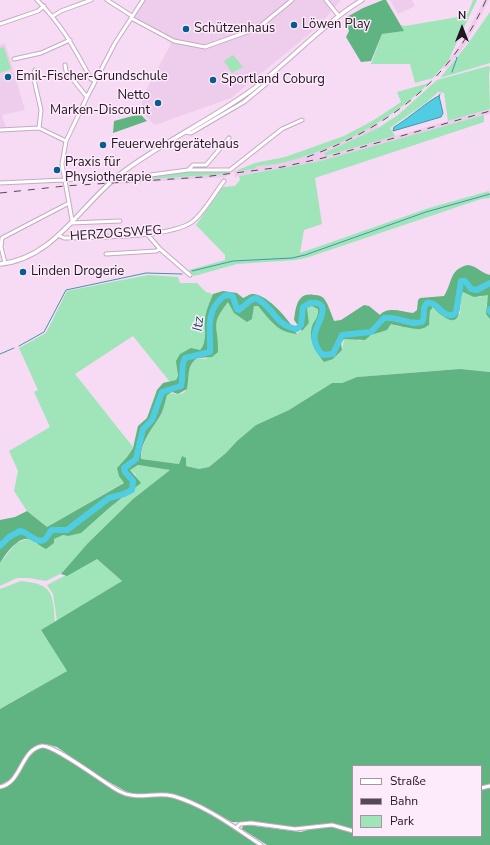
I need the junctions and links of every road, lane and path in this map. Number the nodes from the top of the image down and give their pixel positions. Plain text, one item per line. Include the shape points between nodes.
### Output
1 (37, 0) edge
2 (91, 0) edge
3 (107, 0) edge
4 (143, 0) edge
5 (292, 0) edge
6 (326, 0) edge
7 (362, 0) edge
8 (44, 6) junction
9 (338, 15) junction
10 (54, 16) junction
11 (132, 17) junction
12 (0, 24) edge
13 (70, 40) junction
14 (14, 59) dead end
15 (65, 65) dead end
16 (35, 70) dead end
17 (95, 81) junction
18 (87, 97) junction
19 (302, 120) dead end
20 (39, 128) junction
21 (0, 130) edge
22 (229, 138) dead end
23 (66, 140) junction
24 (188, 170) junction
25 (121, 174) junction
26 (117, 177) junction
27 (64, 180) junction
28 (224, 181) dead end
29 (0, 183) edge
30 (68, 203) junction
31 (120, 221) dead end
32 (71, 222) junction
33 (147, 234) junction
34 (58, 235) junction
35 (160, 249) junction
36 (106, 254) dead end
37 (5, 263) junction
38 (0, 264) edge
39 (190, 275) dead end
40 (0, 787) edge
41 (236, 828) junction
42 (352, 831) edge
43 (261, 845) edge

1 - 8 street
2 - 10 street via 58,12
3 - 11 street
4 - 11 street
5 - 11 street via 258,28 205,47 174,41
6 - 9 street
7 - 9 street
8 - 10 street
8 - 12 street via 38,11
9 - 25 street via 239,99
10 - 13 street
11 - 17 street
13 - 14 street via 41,53
13 - 17 street
15 - 18 street via 66,71
16 - 20 street via 33,75 41,110
17 - 18 street
18 - 23 street
19 - 24 street via 282,129 230,170
20 - 21 street
20 - 23 street
22 - 24 street via 206,165 193,165
23 - 27 street via 62,159
24 - 25 street via 130,178
25 - 26 street
26 - 27 street
26 - 32 street
27 - 29 street
27 - 30 street
28 - 33 street, HERZOGSWEG via 190,224
30 - 32 street
30 - 37 street via 2,238 1,247
31 - 32 street
32 - 34 street
33 - 34 street, HERZOGSWEG via 64,238
33 - 35 street
34 - 37 street via 32,256
35 - 36 street
35 - 39 street
37 - 38 street
40 - 41 street via 13,781 33,750 39,746 46,746 59,751 126,795 174,796
41 - 42 street via 240,824 250,823 295,829 332,825
41 - 43 street

